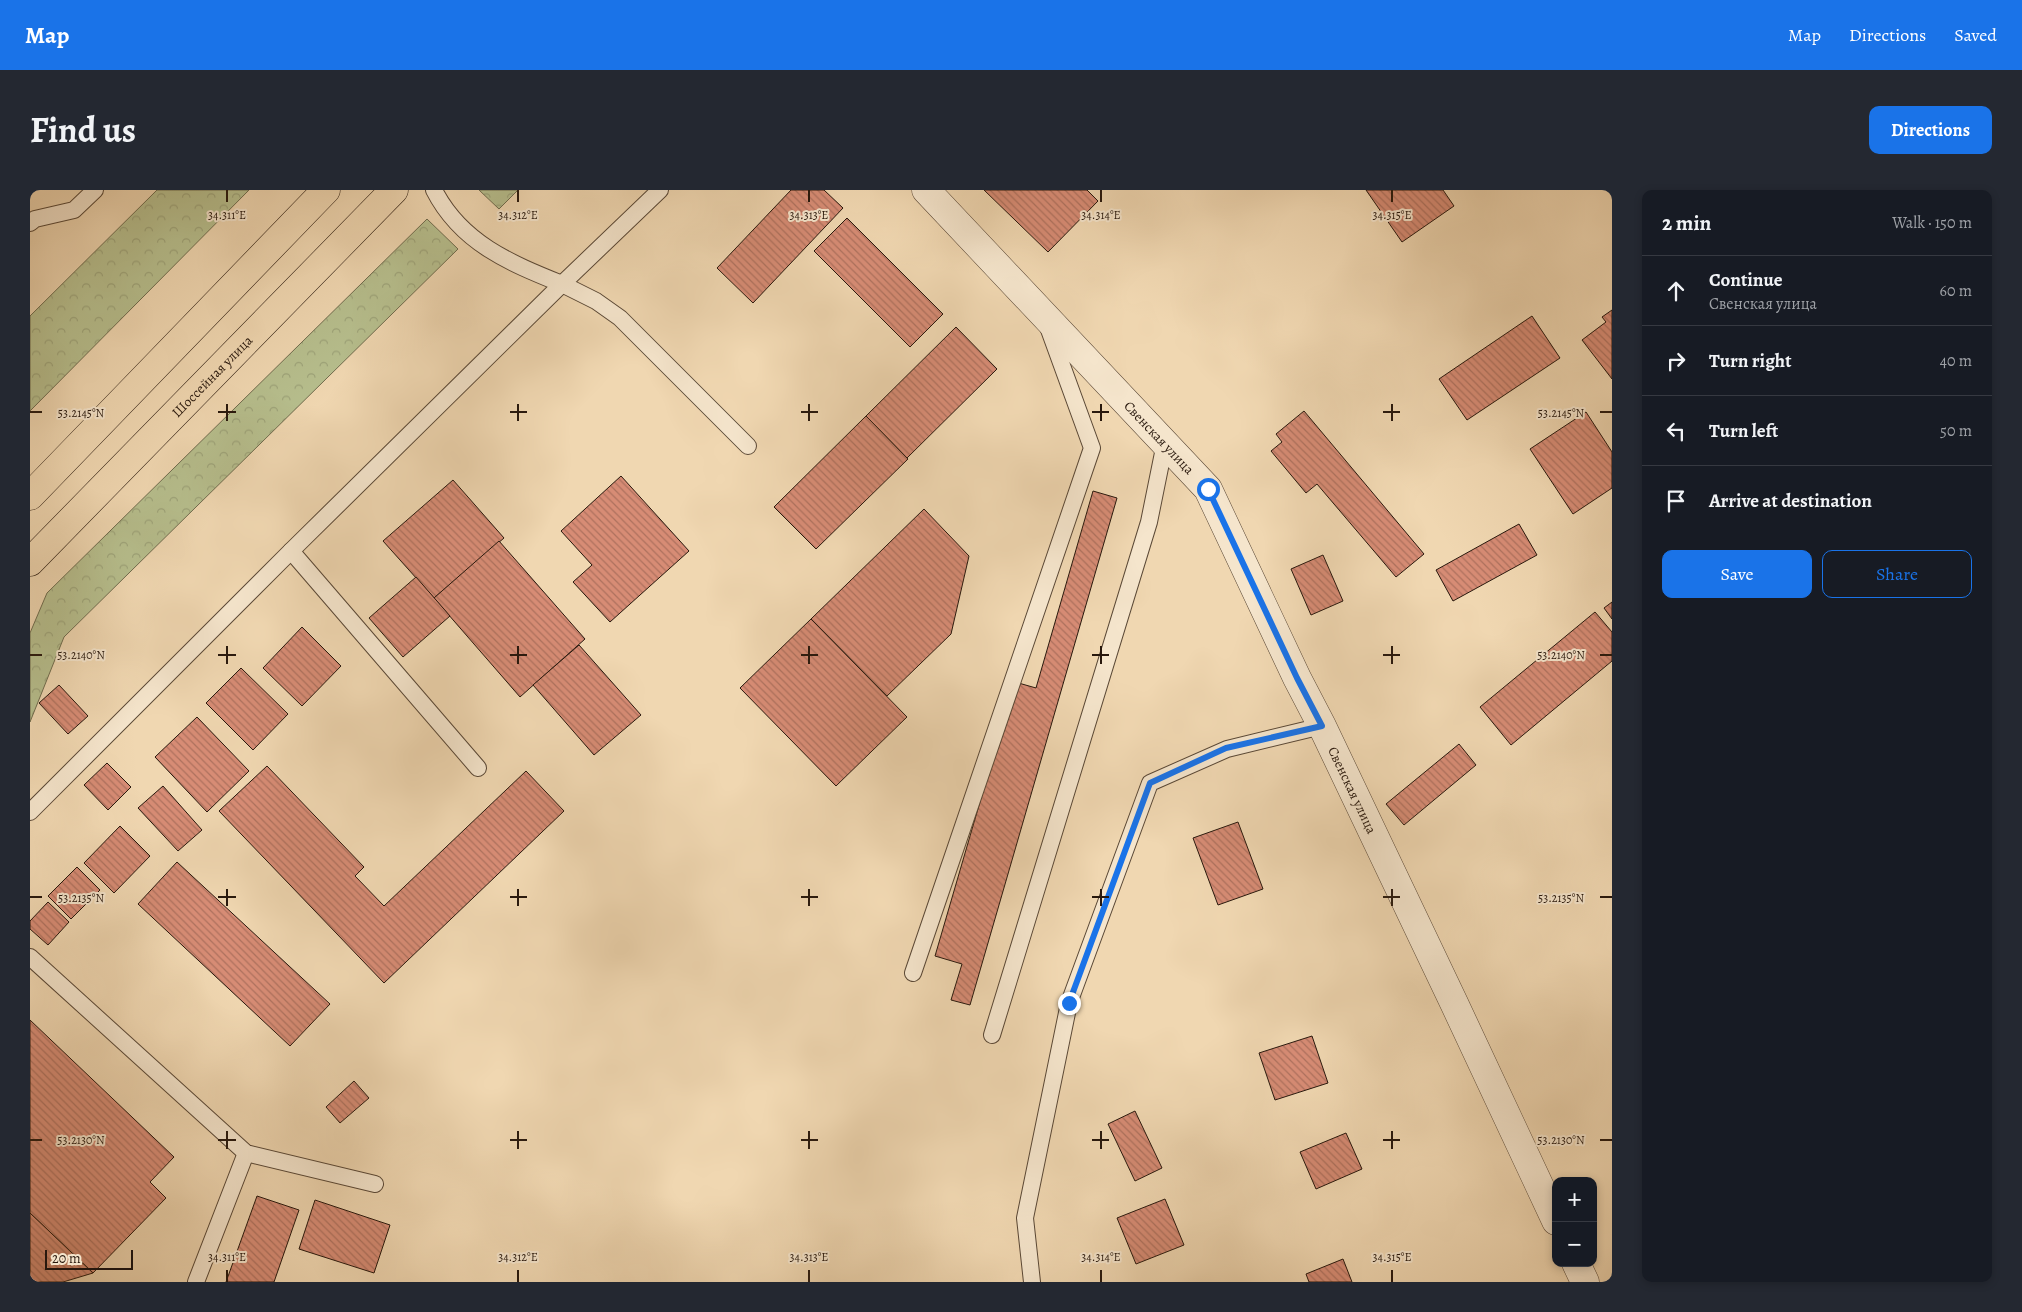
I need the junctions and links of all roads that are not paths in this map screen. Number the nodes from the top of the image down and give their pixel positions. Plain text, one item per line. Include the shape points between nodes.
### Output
1 (95, 190) edge
2 (326, 190) edge
3 (394, 190) edge
4 (434, 190) edge
5 (660, 190) edge
6 (926, 190) edge
7 (32, 219) edge
8 (562, 284) junction
9 (1043, 313) junction
10 (1165, 443) junction
11 (748, 446) dead end
12 (30, 496) edge
13 (291, 551) junction
14 (30, 562) edge
15 (1322, 726) junction
16 (478, 768) dead end
17 (30, 812) edge
18 (30, 957) edge
19 (913, 973) dead end
20 (992, 1035) dead end
21 (246, 1154) junction
22 (375, 1184) dead end
23 (1552, 1213) edge
24 (196, 1282) edge
25 (1032, 1282) edge

1 - 7 lane via 74,210
2 - 12 main road
3 - 14 main road, Шоссейная улица
4 - 8 lane via 458,226 482,246 505,260
5 - 8 lane
6 - 9 street, Свенская улица
8 - 11 lane via 596,301 620,318
8 - 13 lane
9 - 10 street, Свенская улица
9 - 19 lane via 1092,448
10 - 15 street, Свенская улица via 1208,489
10 - 20 lane via 1148,522
13 - 16 lane
13 - 17 lane
15 - 23 street, Свенская улица
15 - 25 lane via 1226,748 1150,783 1069,1003 1025,1218
18 - 21 lane
21 - 22 lane
21 - 24 lane

